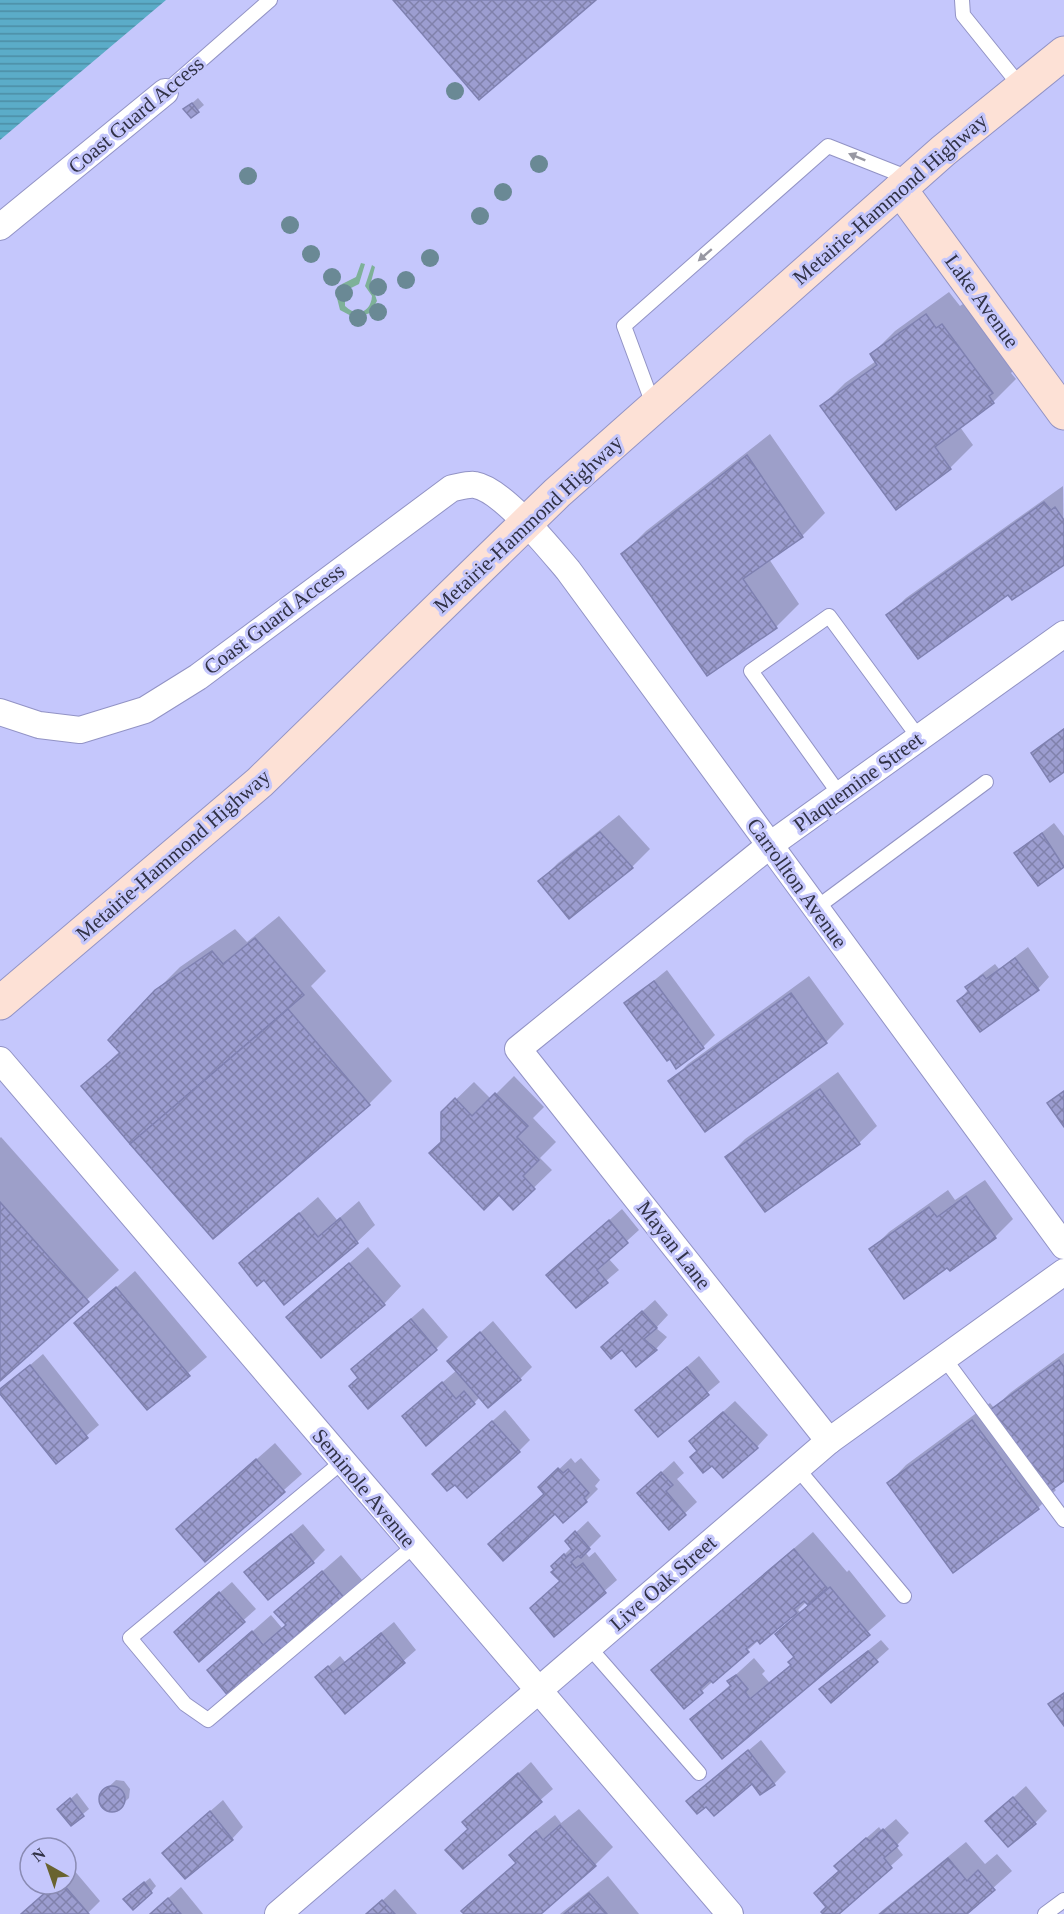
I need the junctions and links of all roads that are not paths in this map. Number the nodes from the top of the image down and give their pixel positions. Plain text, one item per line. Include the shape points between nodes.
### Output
1 (270, 0) edge
2 (962, 0) edge
3 (1064, 53) edge
4 (1021, 87) junction
5 (165, 92) joint
6 (905, 184) junction
7 (0, 228) edge
8 (654, 407) junction
9 (1064, 413) edge
10 (527, 523) junction
11 (1064, 634) edge
12 (0, 712) edge
13 (919, 738) junction
14 (986, 782) dead end
15 (840, 795) junction
16 (770, 845) junction
17 (816, 908) junction
18 (0, 1003) edge
19 (518, 1049) joint
20 (0, 1060) edge
21 (1064, 1246) edge
22 (1064, 1272) edge
23 (944, 1358) junction
24 (829, 1441) junction
25 (342, 1462) junction
26 (797, 1468) junction
27 (1062, 1513) edge
28 (414, 1546) junction
29 (904, 1596) dead end
30 (589, 1647) junction
31 (538, 1691) junction
32 (699, 1773) dead end
33 (1064, 1900) edge
34 (278, 1914) edge
35 (729, 1914) edge
36 (1045, 1914) edge

1 - 5 lane, Coast Guard Access
2 - 4 lane via 963,15
3 - 4 street, Metairie-Hammond Highway
4 - 6 street, Metairie-Hammond Highway
5 - 7 street, Coast Guard Access
6 - 8 street, Metairie-Hammond Highway
6 -> 8 lane via 828,146 624,326
6 - 9 street, Lake Avenue
8 - 10 street, Metairie-Hammond Highway
10 - 12 street, Coast Guard Access via 484,488 473,484 452,488 198,677 145,710 80,730 39,725
10 - 16 street, Carrollton Avenue via 568,570
10 - 18 street, Metairie-Hammond Highway via 260,782
11 - 13 street, Plaquemine Street
13 - 15 street, Plaquemine Street
13 - 15 lane via 829,616 751,671
14 - 17 lane
15 - 16 street, Plaquemine Street
16 - 17 street, Carrollton Avenue
16 - 19 street, Plaquemine Street
17 - 21 street, Carrollton Avenue
19 - 24 street, Mayan Lane
20 - 25 street, Seminole Avenue
22 - 23 street, Live Oak Street
23 - 24 street, Live Oak Street
23 - 27 lane
24 - 26 street, Live Oak Street
25 - 28 street, Seminole Avenue
25 - 28 lane via 130,1638 185,1704 208,1720
26 - 29 lane
26 - 30 street, Live Oak Street
28 - 31 street, Seminole Avenue
30 - 31 street, Live Oak Street
30 - 32 lane
31 - 34 street, Live Oak Street
31 - 35 street, Seminole Avenue
33 - 36 lane

